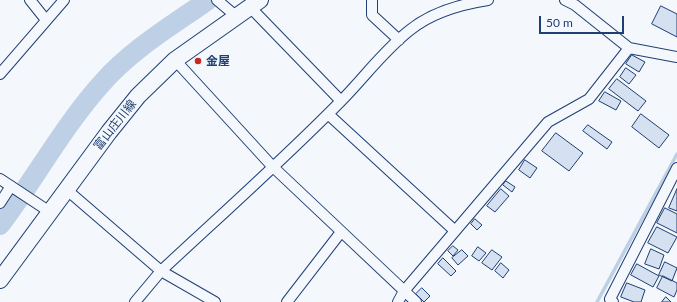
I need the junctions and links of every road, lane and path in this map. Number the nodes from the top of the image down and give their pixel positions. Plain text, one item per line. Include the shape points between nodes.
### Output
1 (30, 0) edge
2 (64, 0) edge
3 (372, 0) edge
4 (488, 0) edge
5 (220, 2) edge
6 (573, 2) edge
7 (255, 3) edge
8 (237, 17) junction
9 (46, 20) junction
10 (399, 40) junction
11 (629, 48) junction
12 (677, 57) edge
13 (175, 60) junction
14 (0, 74) edge
15 (341, 101) junction
16 (328, 114) junction
17 (272, 166) junction
18 (677, 168) edge
19 (0, 179) edge
20 (13, 188) junction
21 (67, 190) junction
22 (0, 203) edge
23 (50, 212) junction
24 (454, 230) junction
25 (342, 232) junction
26 (161, 271) junction
27 (0, 280) edge
28 (404, 291) junction
29 (135, 302) edge
30 (215, 302) edge
31 (287, 302) edge
32 (398, 302) edge
33 (416, 302) edge
34 (613, 302) edge

1 - 9 street
2 - 9 street
3 - 10 street via 372,15
4 - 10 street via 468,3 432,17
5 - 8 street
6 - 11 street
7 - 8 main road, 富山庄川線
7 - 15 street
8 - 13 main road, 富山庄川線
9 - 14 street
10 - 15 street
11 - 12 street
11 - 24 street via 589,99 548,122
13 - 17 street
13 - 21 main road, 富山庄川線 via 138,96
15 - 16 street
16 - 17 street
16 - 24 street
17 - 25 street
17 - 26 street
18 - 34 street via 610,299
19 - 20 street
20 - 22 street
20 - 23 street
21 - 23 main road, 富山庄川線
21 - 26 street
23 - 27 main road, 富山庄川線
24 - 28 street
25 - 28 street
25 - 31 street
26 - 29 street
26 - 30 street
28 - 32 street
28 - 33 street

